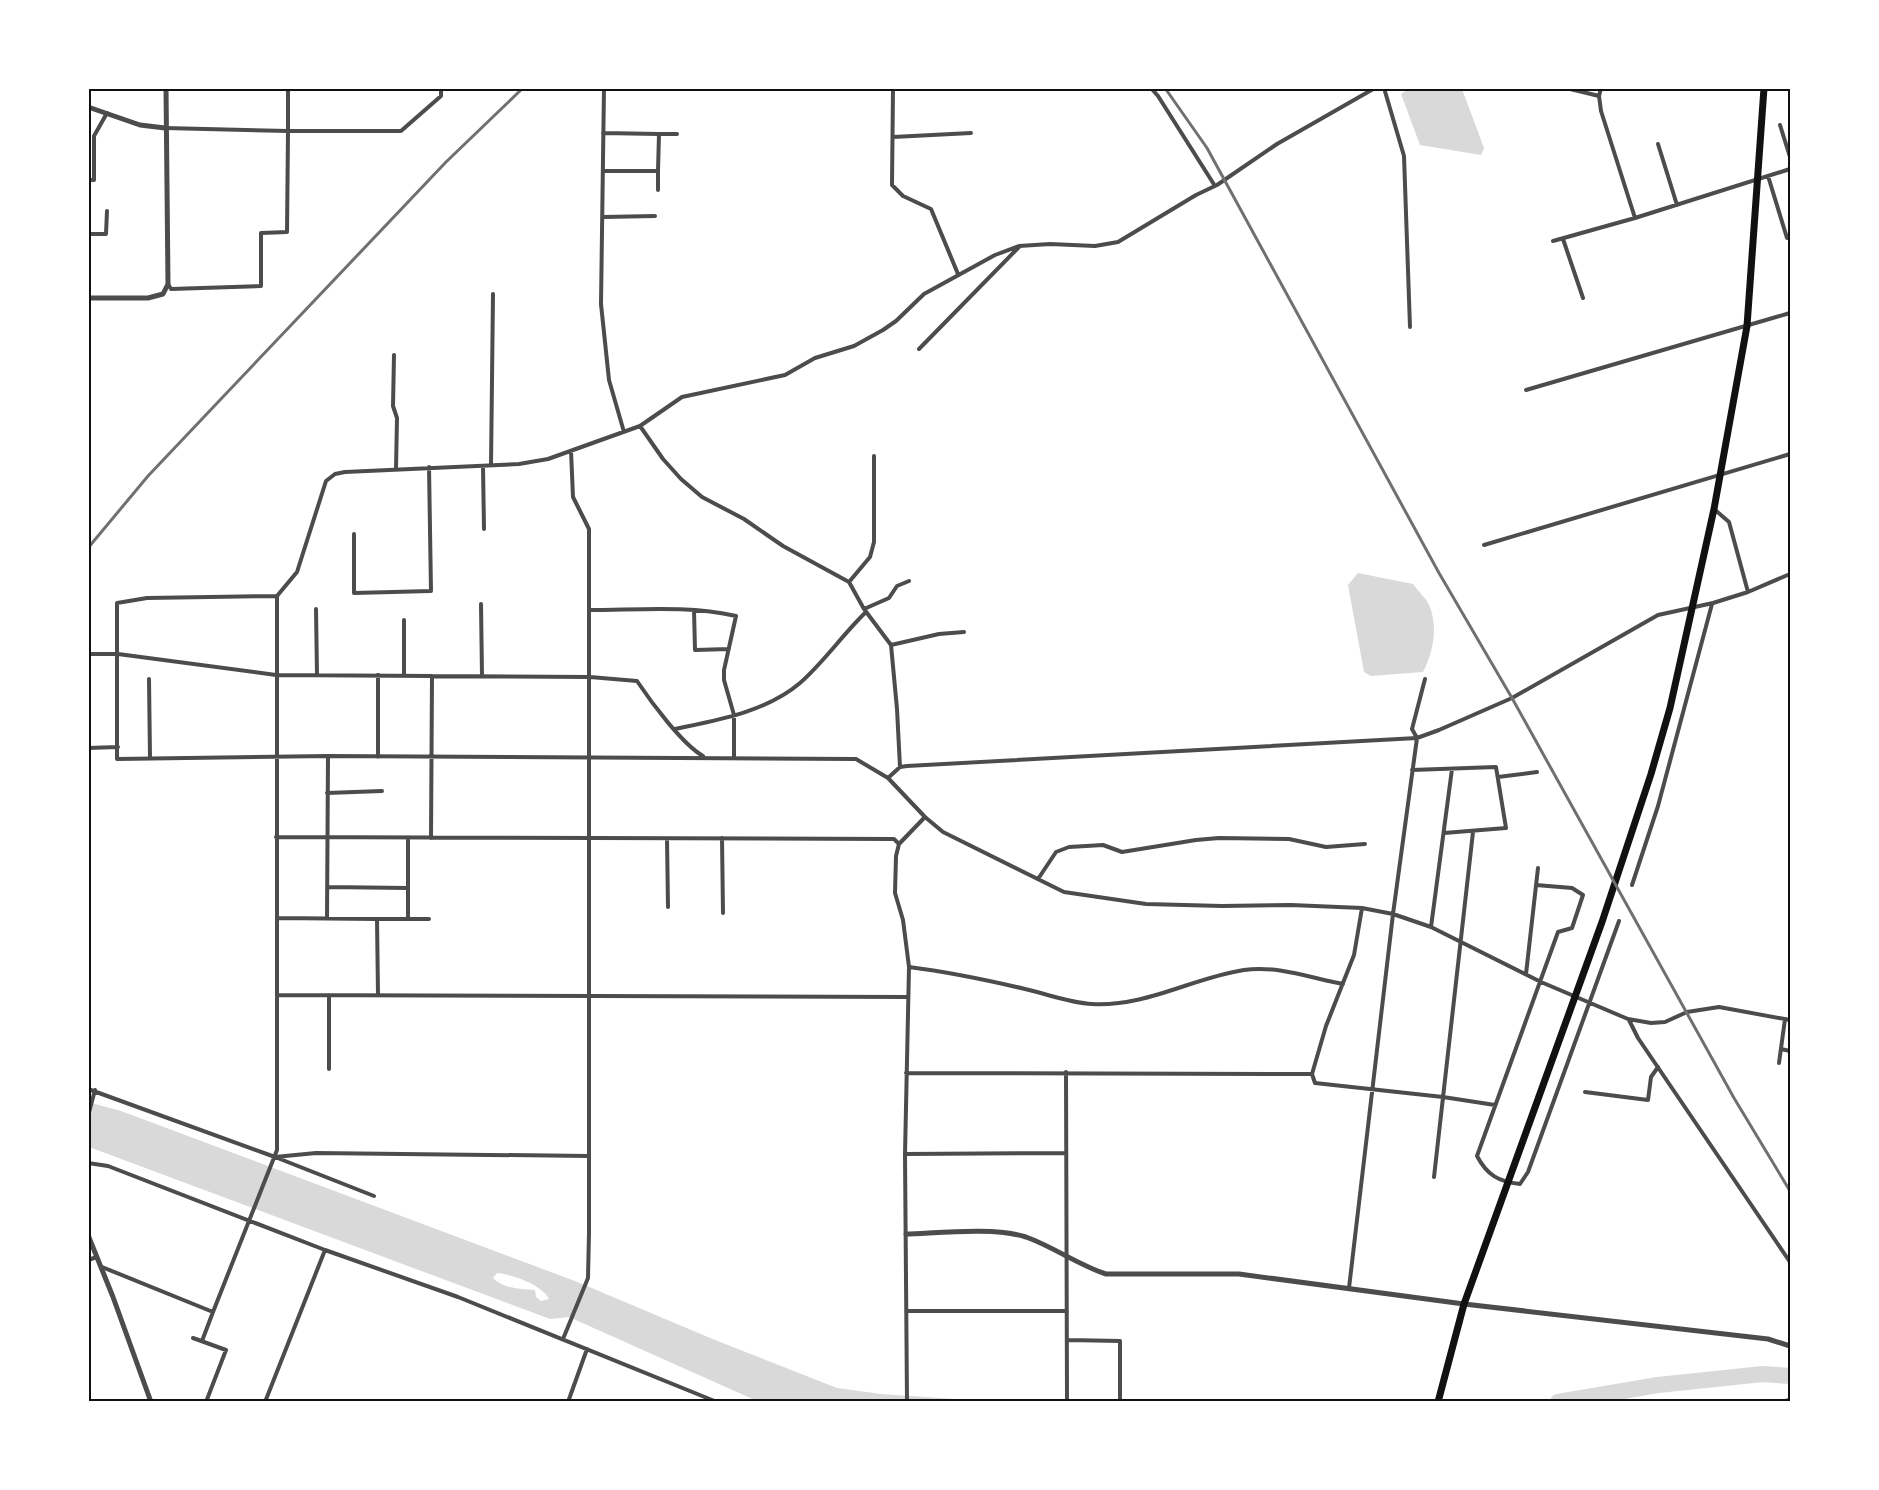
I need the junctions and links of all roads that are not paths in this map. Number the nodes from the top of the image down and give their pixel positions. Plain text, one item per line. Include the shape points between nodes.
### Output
1 (166, 88) edge
2 (288, 88) edge
3 (441, 88) edge
4 (604, 88) edge
5 (893, 88) edge
6 (1151, 88) edge
7 (1376, 88) edge
8 (1384, 88) edge
9 (1566, 88) edge
10 (1601, 88) edge
11 (1764, 88) edge
12 (1599, 96) junction
13 (88, 106) edge
14 (107, 113) junction
15 (1780, 125) dead end
16 (165, 128) junction
17 (288, 131) junction
18 (603, 133) junction
19 (971, 133) dead end
20 (659, 134) junction
21 (677, 134) dead end
22 (893, 136) junction
23 (1658, 144) dead end
24 (1791, 157) edge
25 (1791, 169) edge
26 (604, 171) junction
27 (658, 171) junction
28 (1768, 176) junction
29 (1759, 179) junction
30 (88, 180) edge
31 (1215, 186) junction
32 (658, 190) dead end
33 (1677, 205) junction
34 (107, 211) dead end
35 (655, 216) dead end
36 (603, 217) junction
37 (1635, 218) junction
38 (88, 234) edge
39 (1787, 238) dead end
40 (1563, 239) junction
41 (1553, 242) dead end
42 (1019, 246) junction
43 (958, 274) junction
44 (168, 284) junction
45 (493, 294) dead end
46 (88, 298) edge
47 (1583, 298) dead end
48 (1791, 313) edge
49 (1747, 326) junction
50 (1410, 327) dead end
51 (920, 349) dead end
52 (394, 355) dead end
53 (1526, 390) dead end
54 (640, 426) junction
55 (624, 432) junction
56 (571, 450) junction
57 (1791, 454) edge
58 (874, 456) dead end
59 (491, 465) junction
60 (483, 466) junction
61 (429, 467) junction
62 (396, 469) junction
63 (1719, 476) junction
64 (1714, 509) junction
65 (484, 529) dead end
66 (354, 534) dead end
67 (1484, 545) dead end
68 (1791, 574) edge
69 (909, 581) dead end
70 (849, 582) junction
71 (1748, 592) junction
72 (277, 596) junction
73 (1713, 603) junction
74 (481, 604) dead end
75 (1693, 608) junction
76 (316, 609) dead end
77 (589, 610) junction
78 (694, 610) junction
79 (865, 611) junction
80 (404, 620) dead end
81 (963, 632) dead end
82 (891, 645) junction
83 (729, 649) junction
84 (88, 654) edge
85 (118, 654) junction
86 (276, 675) junction
87 (316, 675) junction
88 (378, 675) junction
89 (404, 675) junction
90 (432, 676) junction
91 (482, 676) junction
92 (590, 676) junction
93 (149, 679) dead end
94 (1425, 679) dead end
95 (734, 715) junction
96 (675, 729) junction
97 (1417, 738) junction
98 (118, 747) junction
99 (88, 748) edge
100 (328, 756) junction
101 (378, 756) junction
102 (277, 757) junction
103 (432, 757) junction
104 (588, 757) junction
105 (704, 757) junction
106 (150, 758) junction
107 (734, 758) junction
108 (900, 767) junction
109 (1452, 769) junction
110 (1412, 770) junction
111 (1538, 772) dead end
112 (1498, 777) junction
113 (888, 778) junction
114 (382, 791) dead end
115 (327, 793) junction
116 (925, 817) junction
117 (1473, 831) junction
118 (1443, 833) junction
119 (276, 837) junction
120 (327, 837) junction
121 (408, 838) junction
122 (431, 838) junction
123 (589, 838) junction
124 (722, 838) junction
125 (667, 839) junction
126 (899, 844) junction
127 (1365, 844) dead end
128 (1538, 868) dead end
129 (1038, 879) junction
130 (1536, 885) junction
131 (1632, 885) dead end
132 (327, 886) junction
133 (408, 888) junction
134 (668, 907) dead end
135 (1362, 908) junction
136 (723, 913) dead end
137 (1393, 914) junction
138 (277, 918) junction
139 (327, 918) junction
140 (377, 919) junction
141 (408, 919) junction
142 (429, 919) dead end
143 (1619, 921) dead end
144 (1431, 927) junction
145 (1460, 941) junction
146 (909, 967) junction
147 (1526, 974) junction
148 (1541, 982) junction
149 (1343, 984) junction
150 (278, 995) junction
151 (329, 995) junction
152 (378, 995) junction
153 (589, 996) junction
154 (907, 997) junction
155 (1590, 1003) junction
156 (1628, 1019) junction
157 (1785, 1019) junction
158 (1791, 1020) edge
159 (1781, 1049) junction
160 (1791, 1050) edge
161 (1779, 1063) dead end
162 (1658, 1067) junction
163 (329, 1069) dead end
164 (1066, 1072) junction
165 (906, 1073) junction
166 (1312, 1074) junction
167 (88, 1089) edge
168 (1372, 1089) junction
169 (95, 1090) junction
170 (1585, 1092) dead end
171 (1443, 1097) junction
172 (1495, 1105) junction
173 (88, 1116) edge
174 (1066, 1153) junction
175 (906, 1155) junction
176 (589, 1156) junction
177 (275, 1157) junction
178 (88, 1163) edge
179 (1434, 1178) dead end
180 (1507, 1183) junction
181 (374, 1196) dead end
182 (249, 1219) junction
183 (906, 1234) junction
184 (88, 1235) edge
185 (325, 1250) junction
186 (1066, 1255) junction
187 (97, 1257) junction
188 (88, 1260) edge
189 (1791, 1262) edge
190 (102, 1267) junction
191 (1349, 1288) junction
192 (1464, 1304) junction
193 (906, 1311) junction
194 (1067, 1311) junction
195 (213, 1312) junction
196 (193, 1338) dead end
197 (563, 1339) junction
198 (1068, 1340) junction
199 (202, 1341) junction
200 (1791, 1346) edge
201 (587, 1349) junction
202 (1438, 1398) edge
203 (1067, 1399) dead end
204 (1791, 1400) edge
205 (151, 1401) edge
206 (206, 1401) edge
207 (265, 1401) edge
208 (568, 1401) edge
209 (717, 1401) edge
210 (907, 1401) edge
211 (1120, 1401) edge
212 (1779, 1401) edge

1 - 16 street
2 - 17 street
3 - 17 street via 441,96 401,131
4 - 18 street
5 - 22 street
6 - 31 street
7 - 31 street via 1277,144
8 - 50 street via 1404,156
9 - 12 street
10 - 12 street
11 - 29 highway
12 - 37 street
13 - 14 street
14 - 16 street via 140,125
14 - 30 street via 94,136 94,180
15 - 24 street
16 - 17 street
16 - 44 street
17 - 44 street via 287,232 261,233 261,286 171,289
18 - 20 street
18 - 26 street
19 - 22 street
20 - 21 street
20 - 27 street
22 - 43 street via 892,185 903,196 931,209
23 - 33 street
25 - 28 street
26 - 27 street
26 - 36 street
27 - 32 street
28 - 29 street
28 - 39 street
29 - 33 street
29 - 49 highway
31 - 42 street via 1118,242 1095,246
33 - 37 street
34 - 38 street via 106,234
35 - 36 street
36 - 55 street via 605,345 609,380
37 - 40 street
40 - 41 street
40 - 47 street
42 - 43 street
42 - 51 street
43 - 54 street via 924,294 883,330 854,346 815,358 785,375 682,398
44 - 46 street via 163,294 148,298
45 - 59 street
48 - 49 street
49 - 53 street
49 - 63 highway
52 - 62 street
54 - 55 street
54 - 70 street via 663,459 702,496
55 - 56 street
56 - 59 street via 548,459
56 - 77 street via 573,497 589,529
57 - 63 street
58 - 70 street via 874,542 870,557
59 - 60 street
60 - 61 street
60 - 65 street
61 - 62 street
61 - 66 street via 431,591 354,593
62 - 72 street via 345,472 326,481 297,572
63 - 64 highway
63 - 67 street
64 - 71 street via 1728,522
64 - 75 highway
68 - 71 street
69 - 79 street
70 - 79 street
71 - 73 street
72 - 85 street via 147,598 117,603
72 - 86 street
73 - 75 street
73 - 131 street via 1658,806
74 - 91 street
75 - 97 street via 1658,615 1512,698
75 - 180 highway via 1651,774
76 - 87 street
77 - 78 street
77 - 92 street
78 - 83 street via 695,650
78 - 83 street via 736,616
79 - 82 street
79 - 95 street via 799,684 778,698
80 - 89 street
81 - 82 street
82 - 108 street
83 - 95 street via 724,680
84 - 85 street
85 - 86 street
85 - 98 street
86 - 87 street
86 - 102 street
87 - 88 street
88 - 89 street
88 - 101 street
89 - 90 street
90 - 91 street
90 - 103 street
91 - 92 street
92 - 96 street via 637,681
92 - 104 street
93 - 106 street
94 - 97 street via 1412,729
95 - 96 street
95 - 107 street
96 - 105 street
97 - 108 street
97 - 110 street
98 - 99 street
98 - 106 street via 117,759
100 - 101 street
100 - 102 street
100 - 115 street
101 - 103 street
102 - 106 street
102 - 119 street
103 - 104 street
103 - 122 street
104 - 105 street
104 - 123 street
105 - 107 street
107 - 113 street via 856,759
108 - 113 street
109 - 110 street
109 - 112 street via 1496,767
109 - 118 street
110 - 137 street
111 - 112 street
112 - 117 street via 1506,828
113 - 116 street
114 - 115 street
115 - 120 street
116 - 126 street
116 - 129 street via 943,832
117 - 118 street
117 - 145 street
118 - 144 street
119 - 120 street
119 - 138 street
120 - 121 street
120 - 132 street
121 - 122 street
121 - 133 street
122 - 123 street
123 - 125 street
123 - 153 street
124 - 125 street
124 - 126 street via 894,839
124 - 136 street
125 - 134 street
126 - 146 street via 895,893
127 - 129 street via 1326,847 1289,839 1219,838 1122,852 1103,845 1069,847 1056,852
128 - 130 street
129 - 135 street via 1064,892 1146,904
130 - 147 street
130 - 148 street via 1572,888 1583,895 1572,928 1558,932
132 - 133 street
132 - 139 street
133 - 141 street
135 - 137 street
135 - 149 street via 1354,955
137 - 144 street
137 - 168 street
138 - 139 street
138 - 150 street
139 - 140 street
140 - 141 street
140 - 152 street
141 - 142 street
143 - 155 street
144 - 145 street
145 - 147 street
145 - 171 street
146 - 149 street via 1092,1004 1146,998 1245,970 1269,969
146 - 154 street
147 - 148 street
148 - 155 street
148 - 172 street
149 - 166 street
150 - 151 street
150 - 177 street
151 - 152 street
151 - 163 street
152 - 153 street
153 - 154 street
153 - 176 street
154 - 165 street
155 - 156 street
155 - 180 street via 1528,1172 1520,1184
156 - 157 street via 1665,1022 1687,1012 1719,1007
156 - 162 street
157 - 158 street
157 - 159 street
159 - 160 street
159 - 161 street
162 - 170 street via 1651,1077 1648,1100
162 - 189 street
164 - 165 street
164 - 166 street
164 - 174 street
165 - 175 street
166 - 168 street via 1315,1083
167 - 169 street
168 - 171 street
168 - 191 street
169 - 173 street
169 - 177 street
171 - 172 street
171 - 179 street
172 - 180 street via 1477,1156 1485,1171
174 - 175 street
174 - 186 street
175 - 183 street
176 - 177 street via 316,1153
176 - 197 street via 588,1278
177 - 181 street
177 - 182 street
178 - 182 street via 108,1166
180 - 192 highway
182 - 185 street
182 - 195 street
183 - 186 street via 1005,1232
183 - 193 street
184 - 187 street
185 - 197 street
185 - 207 street
186 - 191 street via 1106,1274 1239,1274
186 - 194 street
187 - 188 street
187 - 190 street
190 - 195 street
190 - 205 street
191 - 192 street
192 - 200 street via 1768,1339
192 - 202 highway
193 - 194 street
193 - 210 street
194 - 198 street
195 - 199 street
196 - 199 street
197 - 201 street
198 - 203 street
198 - 211 street via 1120,1341
199 - 206 street via 226,1350
201 - 208 street
201 - 209 street
204 - 212 street

